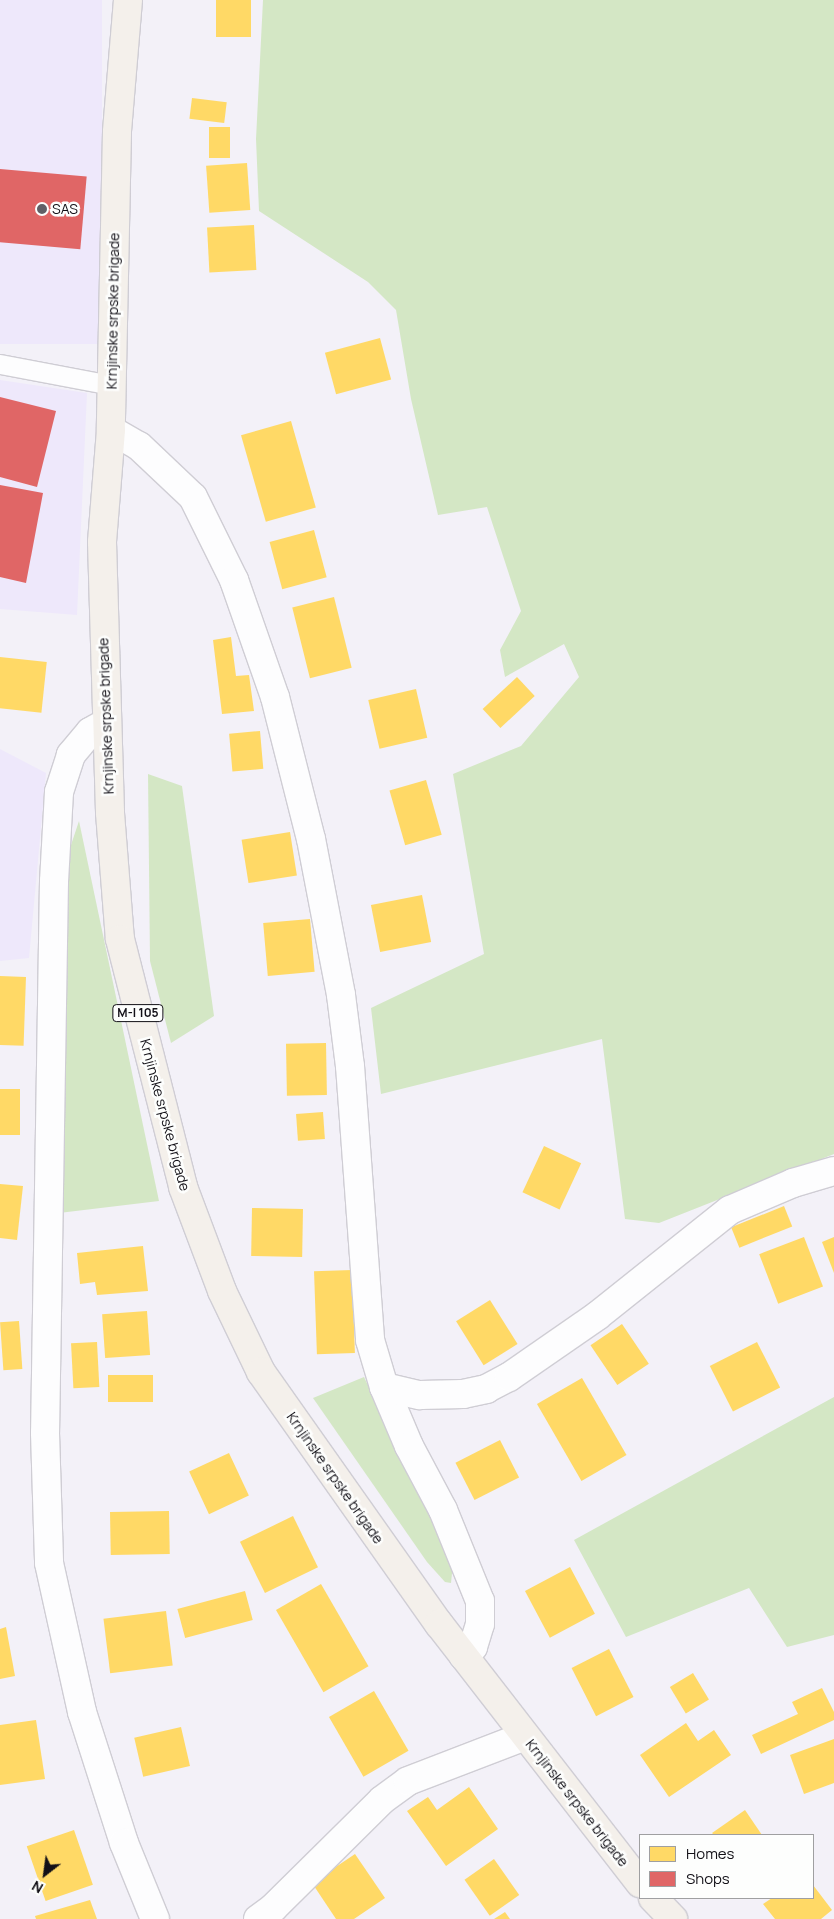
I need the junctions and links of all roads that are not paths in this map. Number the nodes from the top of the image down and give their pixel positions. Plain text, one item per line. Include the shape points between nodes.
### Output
1 (128, 0) edge
2 (0, 364) edge
3 (111, 385) junction
4 (112, 430) junction
5 (106, 723) junction
6 (834, 1171) edge
7 (384, 1387) junction
8 (463, 1656) junction
9 (525, 1736) junction
10 (639, 1882) edge
11 (655, 1899) edge
12 (155, 1919) edge
13 (258, 1919) edge
14 (672, 1919) edge

1 - 3 main road, Krnjinske srpske brigade / M-I 105 via 117,132
2 - 3 lane
3 - 4 main road, Krnjinske srpske brigade / M-I 105
4 - 5 main road, Krnjinske srpske brigade / M-I 105 via 102,542
4 - 7 street via 138,446 193,497 234,580 275,697 310,838 341,995 350,1066 370,1340
5 - 8 main road, Krnjinske srpske brigade / M-I 105 via 120,939 183,1187 216,1274 261,1372
5 - 12 street via 90,732 71,755 59,792 54,881 45,1433 49,1563 82,1712 124,1843
6 - 7 street via 793,1183 730,1210 597,1316 509,1377 486,1389 463,1394 420,1395
7 - 8 street via 409,1446 443,1510 480,1601 480,1624 473,1647
8 - 9 main road, Krnjinske srpske brigade / M-I 105
9 - 10 main road, Krnjinske srpske brigade / M-I 105
9 - 13 street via 408,1781 382,1800
11 - 14 main road

